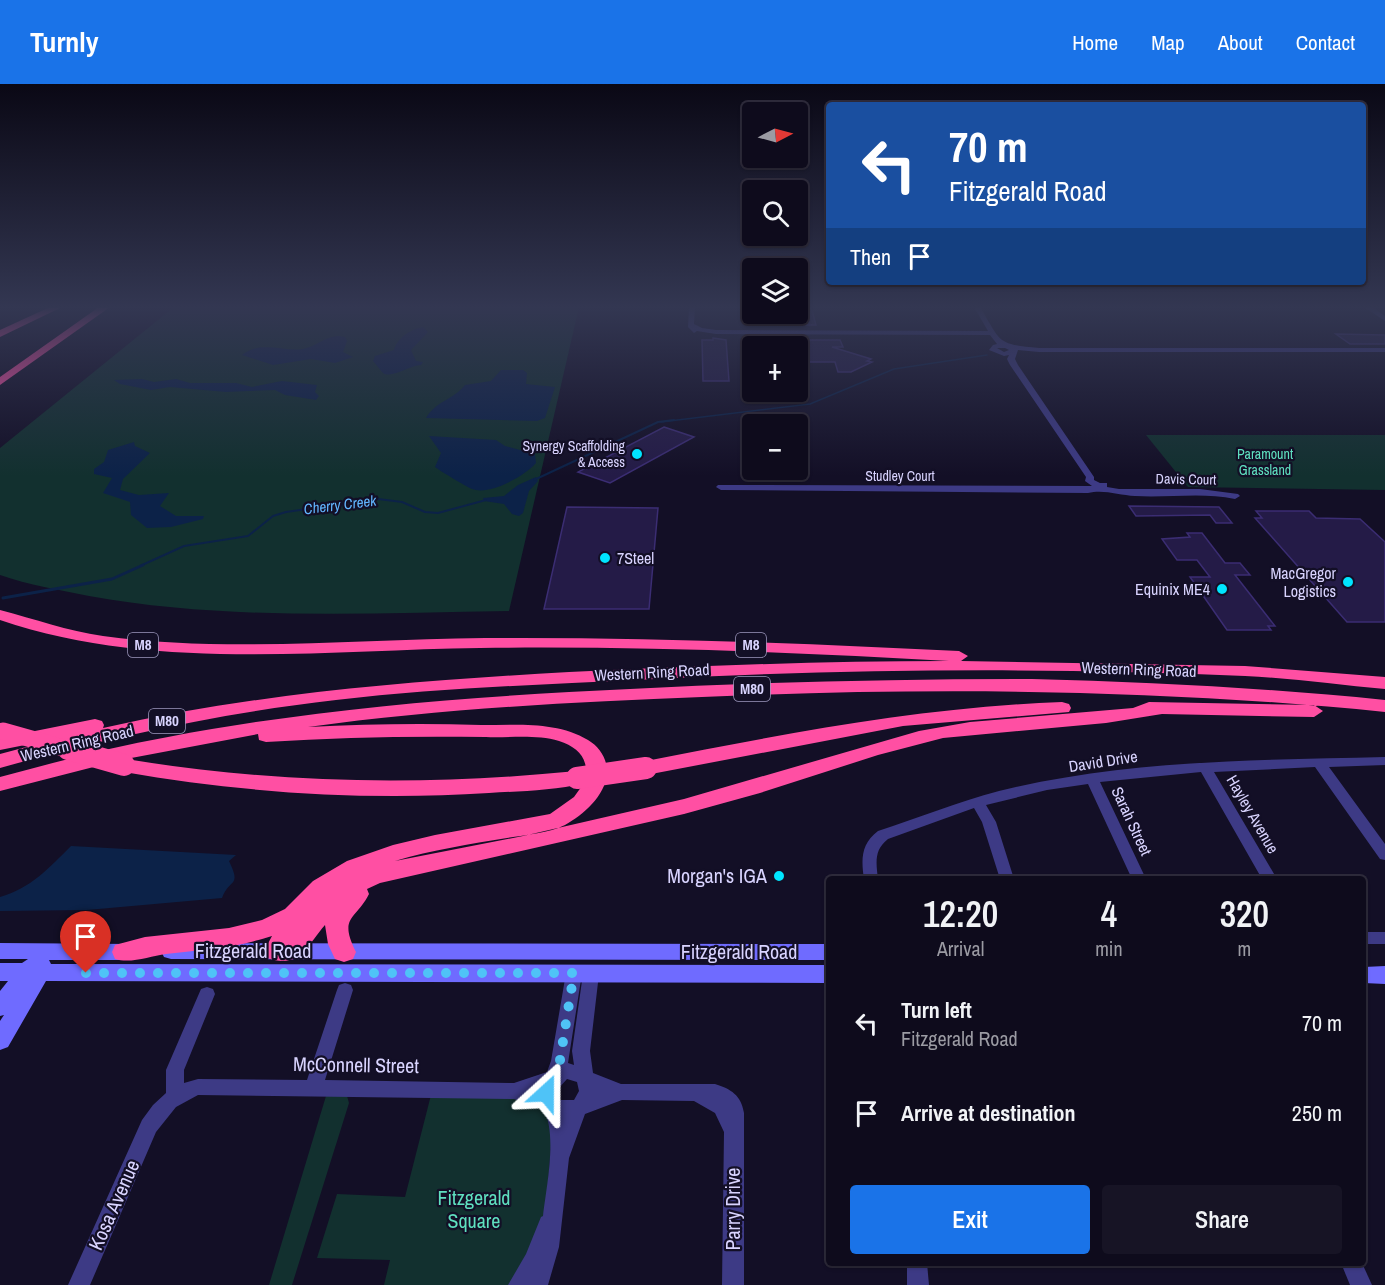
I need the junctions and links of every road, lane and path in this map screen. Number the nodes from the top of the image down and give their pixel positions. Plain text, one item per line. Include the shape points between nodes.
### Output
1 (27, 363) edge
2 (32, 363) edge
3 (1019, 363) edge
4 (0, 382) edge
5 (0, 390) edge
6 (1098, 484) junction
7 (721, 487) dead end
8 (1234, 496) dead end
9 (0, 615) edge
10 (1047, 667) junction
11 (1385, 683) edge
12 (337, 694) junction
13 (1385, 706) edge
14 (1159, 709) junction
15 (1385, 713) edge
16 (1, 735) edge
17 (123, 759) junction
18 (0, 761) edge
19 (1385, 761) edge
20 (1319, 763) junction
21 (1205, 768) junction
22 (1092, 779) junction
23 (0, 784) edge
24 (978, 803) junction
25 (1385, 855) edge
26 (455, 858) junction
27 (871, 876) edge
28 (1006, 876) edge
29 (1138, 876) edge
30 (1268, 876) edge
31 (290, 917) junction
32 (1366, 938) edge
33 (1385, 938) edge
34 (0, 951) edge
35 (45, 952) junction
36 (124, 952) junction
37 (344, 952) junction
38 (826, 952) edge
39 (586, 953) junction
40 (279, 958) junction
41 (0, 972) edge
42 (32, 972) junction
43 (583, 973) junction
44 (826, 974) edge
45 (1366, 975) edge
46 (1385, 975) edge
47 (345, 990) dead end
48 (207, 994) dead end
49 (0, 1007) edge
50 (0, 1040) edge
51 (553, 1078) junction
52 (585, 1078) junction
53 (314, 1087) junction
54 (175, 1090) junction
55 (514, 1091) junction
56 (621, 1092) junction
57 (551, 1104) junction
58 (580, 1105) junction
59 (561, 1157) junction
60 (554, 1209) junction
61 (917, 1266) edge
62 (1352, 1266) edge
63 (79, 1285) edge
64 (519, 1285) edge
65 (537, 1285) edge
66 (733, 1285) edge
67 (918, 1285) edge
68 (1361, 1285) edge

1 - 4 highway
2 - 5 highway
3 - 6 street
6 - 7 street, Studley Court via 1080,489
6 - 8 street, Davis Court via 1137,492 1210,492
9 - 10 highway, M8 via 33,628 118,644 200,649 667,643 967,657
10 - 11 highway, Western Ring Road / M80 via 1248,671
10 - 12 highway, Western Ring Road / M80 via 726,670
12 - 16 highway via 207,705
12 - 18 highway, Western Ring Road / M80 via 158,723
13 - 17 highway, Western Ring Road / M80 via 1245,694 1093,688 887,686 718,690 484,702 341,715 203,735
14 - 15 highway
14 - 17 highway, bridge via 1025,709 923,716 646,768 460,788 332,789 229,782
14 - 26 highway via 943,733 865,752 709,800
16 - 17 highway, bridge
17 - 23 highway, Western Ring Road / M80 via 72,764
17 - 31 highway via 247,737 406,729 552,734 581,744 593,757 597,776 593,791 566,816 540,825 388,854 357,865 316,891
19 - 20 street, David Drive
20 - 21 street, David Drive
20 - 25 street
21 - 22 street, David Drive
21 - 30 street, Hayley Avenue
22 - 24 street, David Drive
22 - 29 street, Sarah Street
24 - 27 street, David Drive via 883,835 872,843 868,858
24 - 28 street via 989,822
26 - 37 highway via 386,881 351,899 342,908 336,926 338,943
26 - 40 highway via 393,870 361,881 326,907
31 - 36 highway via 274,927 232,938 145,945
31 - 40 highway
32 - 33 street
34 - 35 street, Fitzgerald Road
35 - 36 street, Fitzgerald Road
35 - 42 street
36 - 40 street, Fitzgerald Road
37 - 39 street, Fitzgerald Road
37 - 40 street, Fitzgerald Road
38 - 39 street, Fitzgerald Road
39 - 43 street
40 - 42 street, Fitzgerald Road
40 - 43 street, Fitzgerald Road
41 - 42 street, Fitzgerald Road
42 - 49 street
42 - 50 street via 35,984
43 - 44 street, Fitzgerald Road
43 - 51 street
43 - 52 street via 581,1051
45 - 46 street
47 - 53 street
48 - 54 street via 178,1060
51 - 52 street via 566,1071
51 - 55 street, McConnell Street
51 - 57 street via 546,1093
52 - 56 street
52 - 58 street via 588,1092
53 - 54 street, McConnell Street
53 - 55 street, McConnell Street
54 - 63 street, Kosa Avenue via 149,1126
55 - 57 street, McConnell Street
56 - 58 street
56 - 66 street, Parry Drive via 689,1094 723,1100 733,1133
57 - 58 street via 565,1110
57 - 59 street via 558,1120
58 - 59 street
59 - 60 street
60 - 64 street
60 - 65 street via 547,1259
61 - 67 street
62 - 68 street

